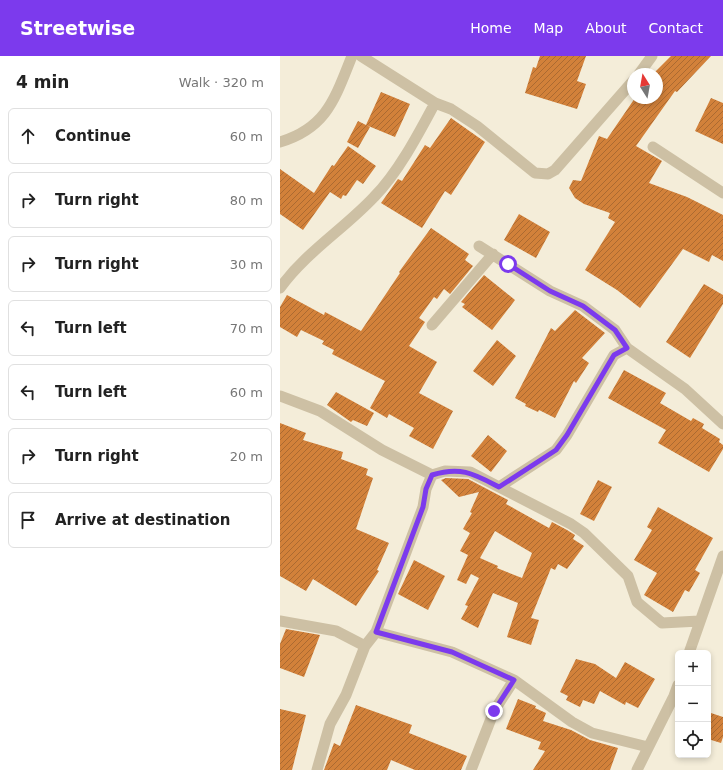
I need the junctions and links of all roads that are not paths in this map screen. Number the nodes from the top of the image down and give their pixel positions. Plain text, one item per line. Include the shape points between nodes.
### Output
1 (352, 56) edge
2 (360, 56) edge
3 (652, 56) edge
4 (643, 68) edge
5 (627, 88) edge
6 (435, 103) junction
7 (280, 142) edge
8 (653, 147) dead end
9 (723, 194) edge
10 (479, 246) dead end
11 (493, 254) junction
12 (280, 288) edge
13 (432, 325) dead end
14 (627, 348) junction
15 (280, 396) edge
16 (723, 424) edge
17 (432, 475) junction
18 (499, 487) junction
19 (723, 556) edge
20 (280, 620) edge
21 (699, 621) junction
22 (376, 632) junction
23 (365, 646) junction
24 (690, 650) edge
25 (514, 680) junction
26 (678, 686) edge
27 (648, 747) junction
28 (318, 770) edge
29 (471, 770) edge
30 (637, 770) edge

1 - 7 street via 336,96 318,122 304,132
2 - 6 street
3 - 4 street
5 - 6 street via 555,170 541,175 477,126 451,109
6 - 12 street via 416,137 376,196 292,270
8 - 9 street
10 - 11 street
11 - 13 street
11 - 14 street via 550,291 583,306 615,330
14 - 16 street via 685,389
14 - 18 street via 614,355 556,450
15 - 17 street via 320,411 382,450
17 - 18 street via 445,471 470,472
17 - 22 street via 423,507
18 - 21 street via 584,533 628,576 637,602 662,623
19 - 21 street
20 - 23 street via 336,631
21 - 24 street
22 - 23 street
22 - 25 street via 452,652
23 - 28 street via 346,695 330,724
25 - 27 street via 572,722 592,732
25 - 29 street via 494,711
26 - 27 street
27 - 30 street

